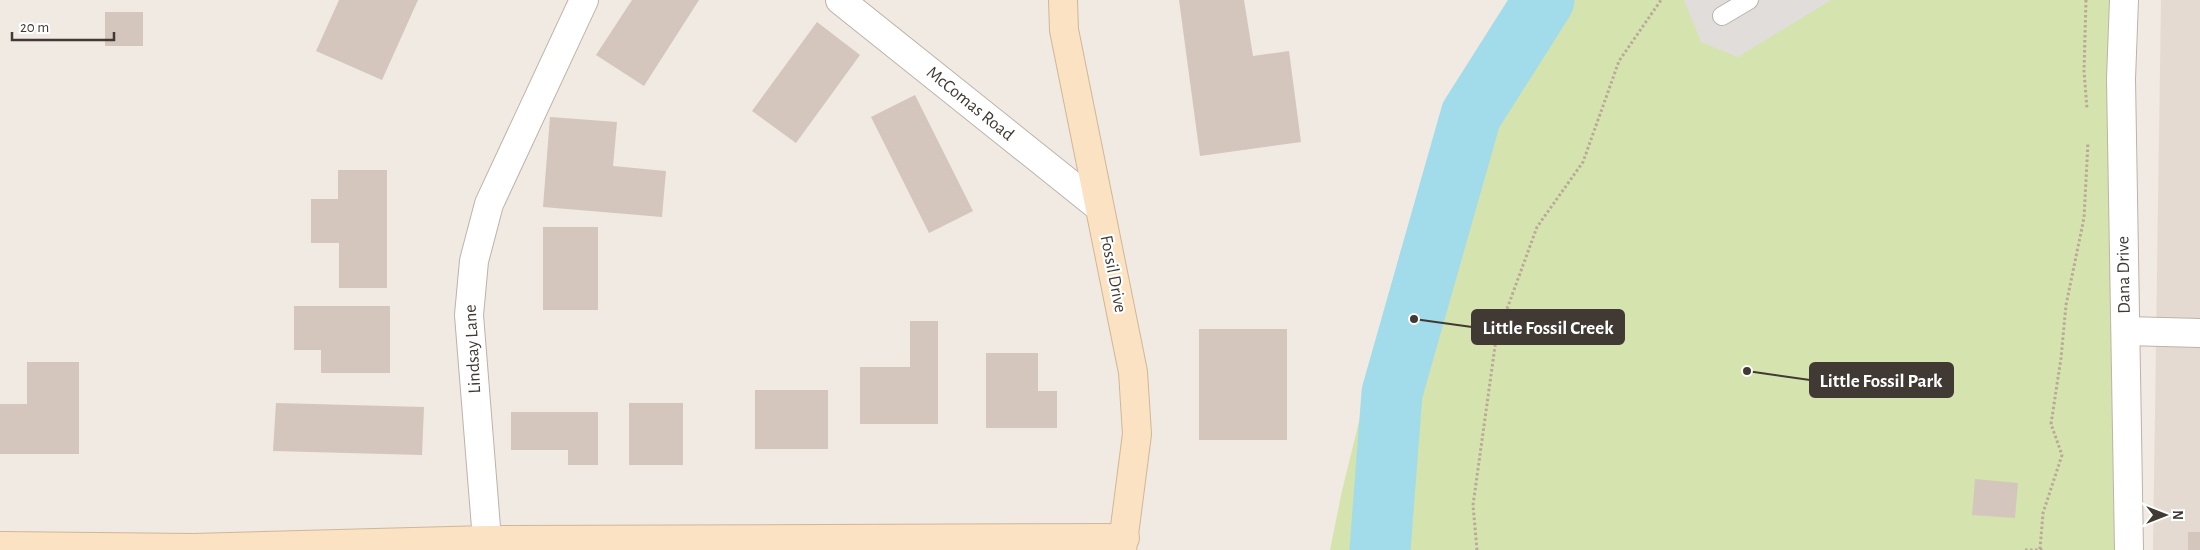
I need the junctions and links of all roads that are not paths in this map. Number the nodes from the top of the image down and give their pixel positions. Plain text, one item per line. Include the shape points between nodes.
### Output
1 (584, 0) edge
2 (840, 0) edge
3 (1062, 0) edge
4 (1749, 0) edge
5 (2124, 0) edge
6 (1722, 16) dead end
7 (1099, 207) junction
8 (2126, 331) junction
9 (2200, 333) edge
10 (487, 540) junction
11 (1124, 544) edge
12 (0, 546) edge
13 (2130, 550) edge

1 - 10 street, Lindsay Lane via 488,204 474,261 469,315
2 - 7 street, McComas Road
3 - 7 street, Fossil Drive via 1064,30
4 - 6 lane
5 - 8 street, Dana Drive via 2120,79
7 - 11 street, Fossil Drive via 1132,372 1137,434
8 - 9 street
8 - 13 street, Dana Drive
10 - 11 street
10 - 12 street via 193,548

